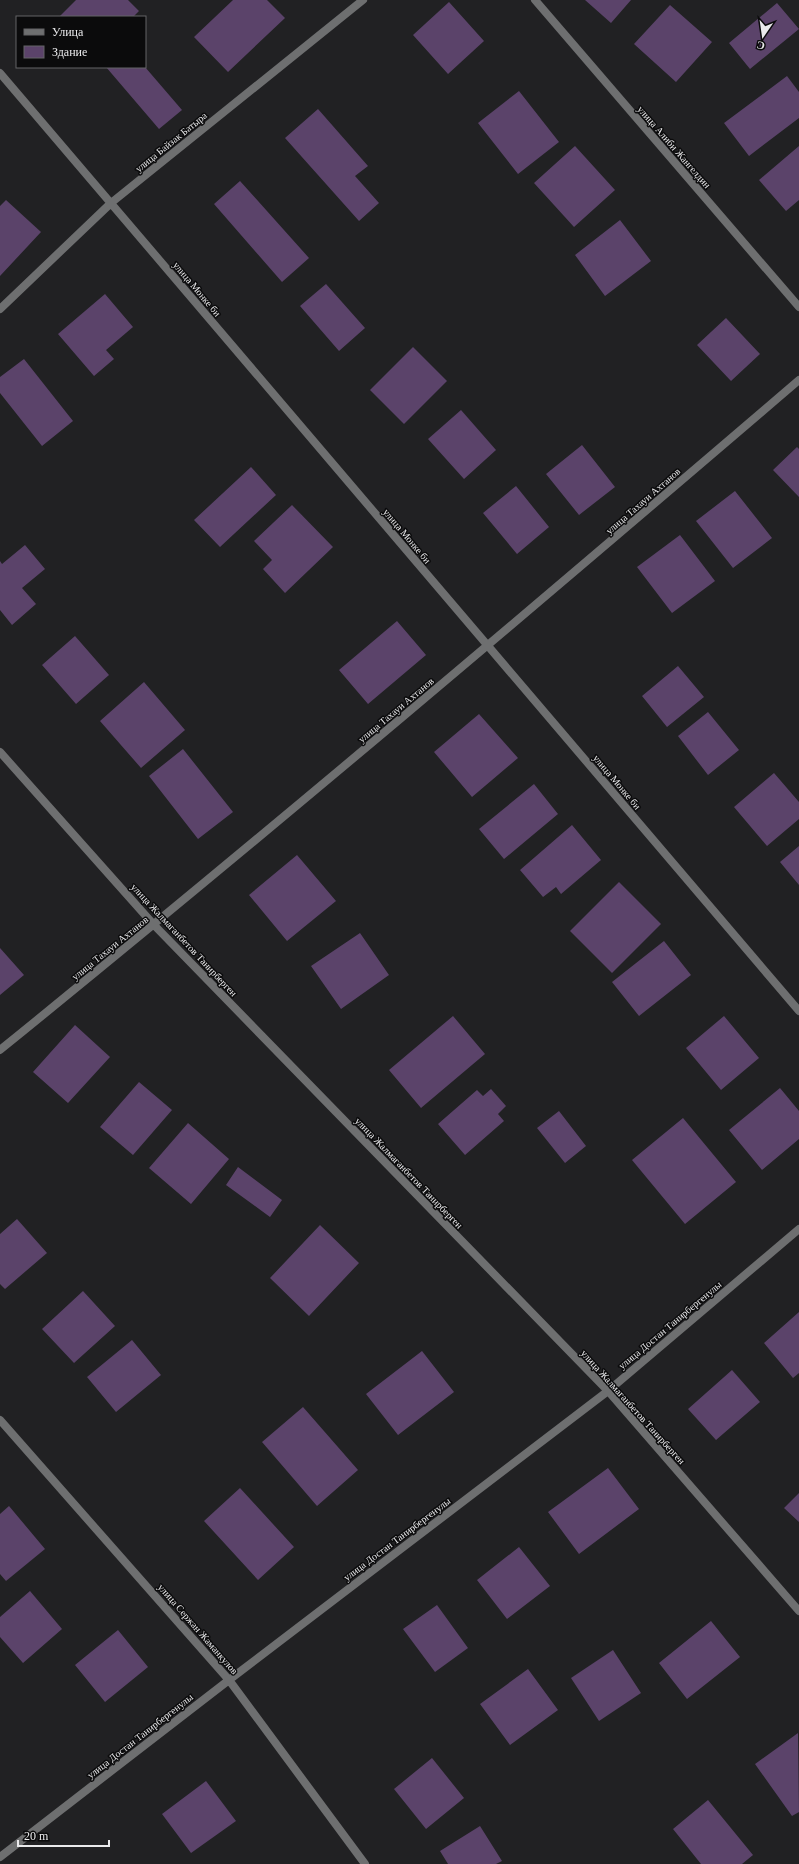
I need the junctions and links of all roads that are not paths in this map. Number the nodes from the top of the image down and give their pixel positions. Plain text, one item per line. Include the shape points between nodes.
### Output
1 (363, 0) edge
2 (535, 0) edge
3 (0, 73) edge
4 (111, 203) junction
5 (799, 307) edge
6 (0, 308) edge
7 (799, 380) edge
8 (488, 647) junction
9 (0, 752) edge
10 (154, 925) junction
11 (799, 1011) edge
12 (0, 1050) edge
13 (799, 1229) edge
14 (608, 1392) junction
15 (0, 1420) edge
16 (799, 1610) edge
17 (229, 1680) junction
18 (0, 1857) edge
19 (365, 1864) edge

1 - 4 street, улица Байзак Батыра
2 - 5 street, улица Алиби Жангелдин
3 - 4 street, улица Монке би
4 - 6 street, улица Байзак Батыра
4 - 8 street, улица Монке би
7 - 8 street, улица Тахауи Ахтанов
8 - 10 street, улица Тахауи Ахтанов
8 - 11 street, улица Монке би
9 - 10 street, улица Жалмаганбетов Танирберген
10 - 12 street, улица Тахауи Ахтанов
10 - 14 street, улица Жалмаганбетов Танирберген
13 - 14 street, улица Достан Танирбергенулы
14 - 16 street, улица Жалмаганбетов Танирберген
14 - 17 street, улица Достан Танирбергенулы
15 - 17 street, улица Сержан Жаманкулов
17 - 18 street, улица Достан Танирбергенулы
17 - 19 street, улица Сержан Жаманкулов

